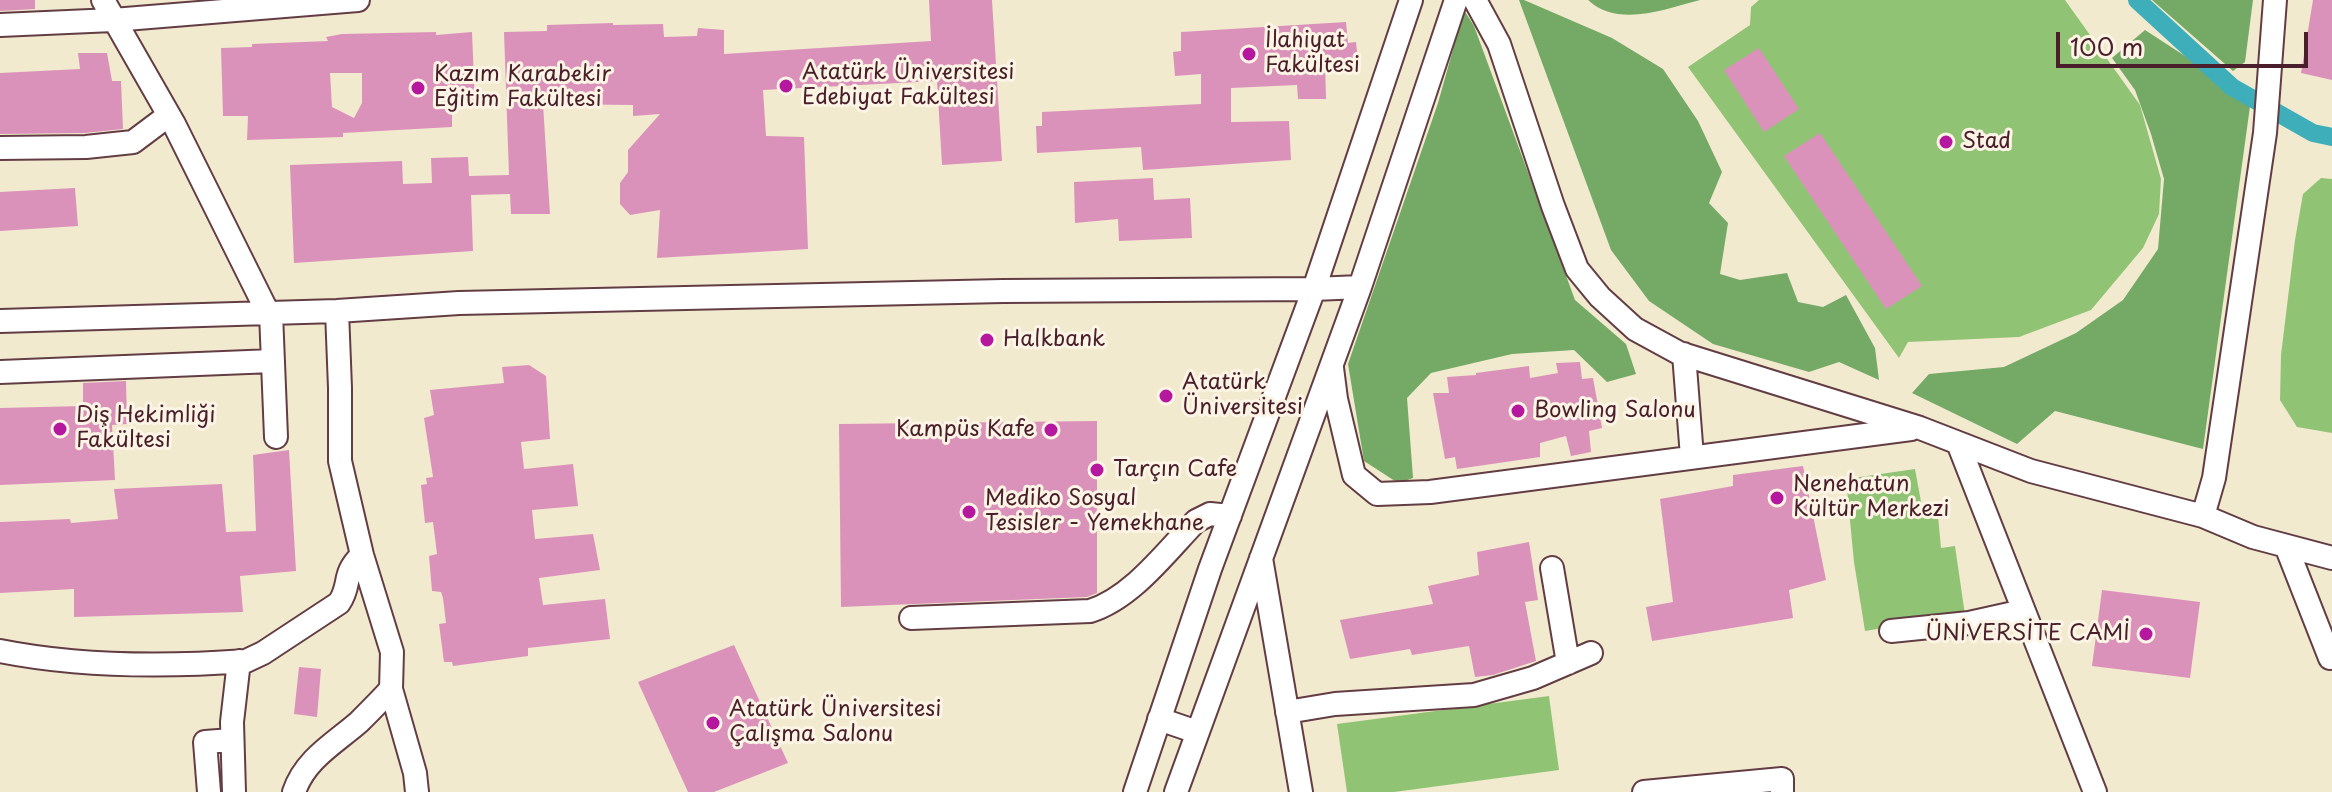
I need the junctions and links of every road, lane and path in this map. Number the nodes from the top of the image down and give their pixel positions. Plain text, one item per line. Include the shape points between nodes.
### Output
1 (358, 0) edge
2 (1411, 0) edge
3 (1456, 0) edge
4 (1475, 0) edge
5 (2275, 0) edge
6 (108, 10) edge
7 (0, 25) edge
8 (169, 115) junction
9 (0, 148) edge
10 (1360, 287) junction
11 (1314, 289) junction
12 (337, 311) junction
13 (270, 313) junction
14 (0, 321) edge
15 (1684, 354) junction
16 (273, 361) junction
17 (1331, 363) junction
18 (0, 372) edge
19 (1920, 428) junction
20 (276, 437) dead end
21 (1958, 443) junction
22 (1692, 457) junction
23 (1230, 516) junction
24 (2203, 516) junction
25 (2286, 546) junction
26 (362, 555) junction
27 (1261, 556) junction
28 (2332, 558) edge
29 (1552, 568) dead end
30 (2023, 611) junction
31 (911, 618) dead end
32 (1891, 631) dead end
33 (0, 651) edge
34 (1591, 653) dead end
35 (2330, 658) dead end
36 (239, 661) junction
37 (1568, 663) junction
38 (391, 689) junction
39 (1287, 712) junction
40 (1159, 719) junction
41 (1197, 732) junction
42 (232, 740) junction
43 (209, 792) edge
44 (234, 792) edge
45 (294, 792) edge
46 (417, 792) edge
47 (1135, 792) edge
48 (1176, 792) edge
49 (1301, 792) edge
50 (1644, 792) edge
51 (1782, 792) edge
52 (2095, 792) edge

1 - 6 street
2 - 11 street
3 - 10 street
4 - 15 street via 1499,44 1577,269 1635,329
5 - 24 street via 2265,133 2214,478
6 - 7 street
6 - 8 street
8 - 9 street via 133,142
8 - 13 street
10 - 11 street
10 - 17 street
11 - 12 street via 459,303
11 - 23 street
12 - 13 street
12 - 26 street via 340,461
13 - 14 street
13 - 16 street
15 - 19 street
15 - 22 street
16 - 18 street
16 - 20 street
17 - 22 street via 1354,475 1377,494 1430,492
17 - 27 street
19 - 21 street
19 - 22 street
21 - 24 street via 2031,471
21 - 30 street
23 - 31 street via 1210,514 1196,521 1124,594 1090,611
23 - 40 street
24 - 25 street
25 - 28 street
25 - 35 street
26 - 36 street via 349,570 339,603 263,653
26 - 38 street via 392,652
27 - 39 street
27 - 41 street
29 - 37 street
30 - 32 street
30 - 52 street
33 - 36 street via 36,659 121,664
34 - 37 street
36 - 42 street
37 - 39 street via 1474,695
38 - 45 street via 315,757
38 - 46 street
39 - 49 street
40 - 41 street
40 - 47 street
41 - 48 street
42 - 43 street via 205,742
42 - 44 street
50 - 51 street via 1782,779

